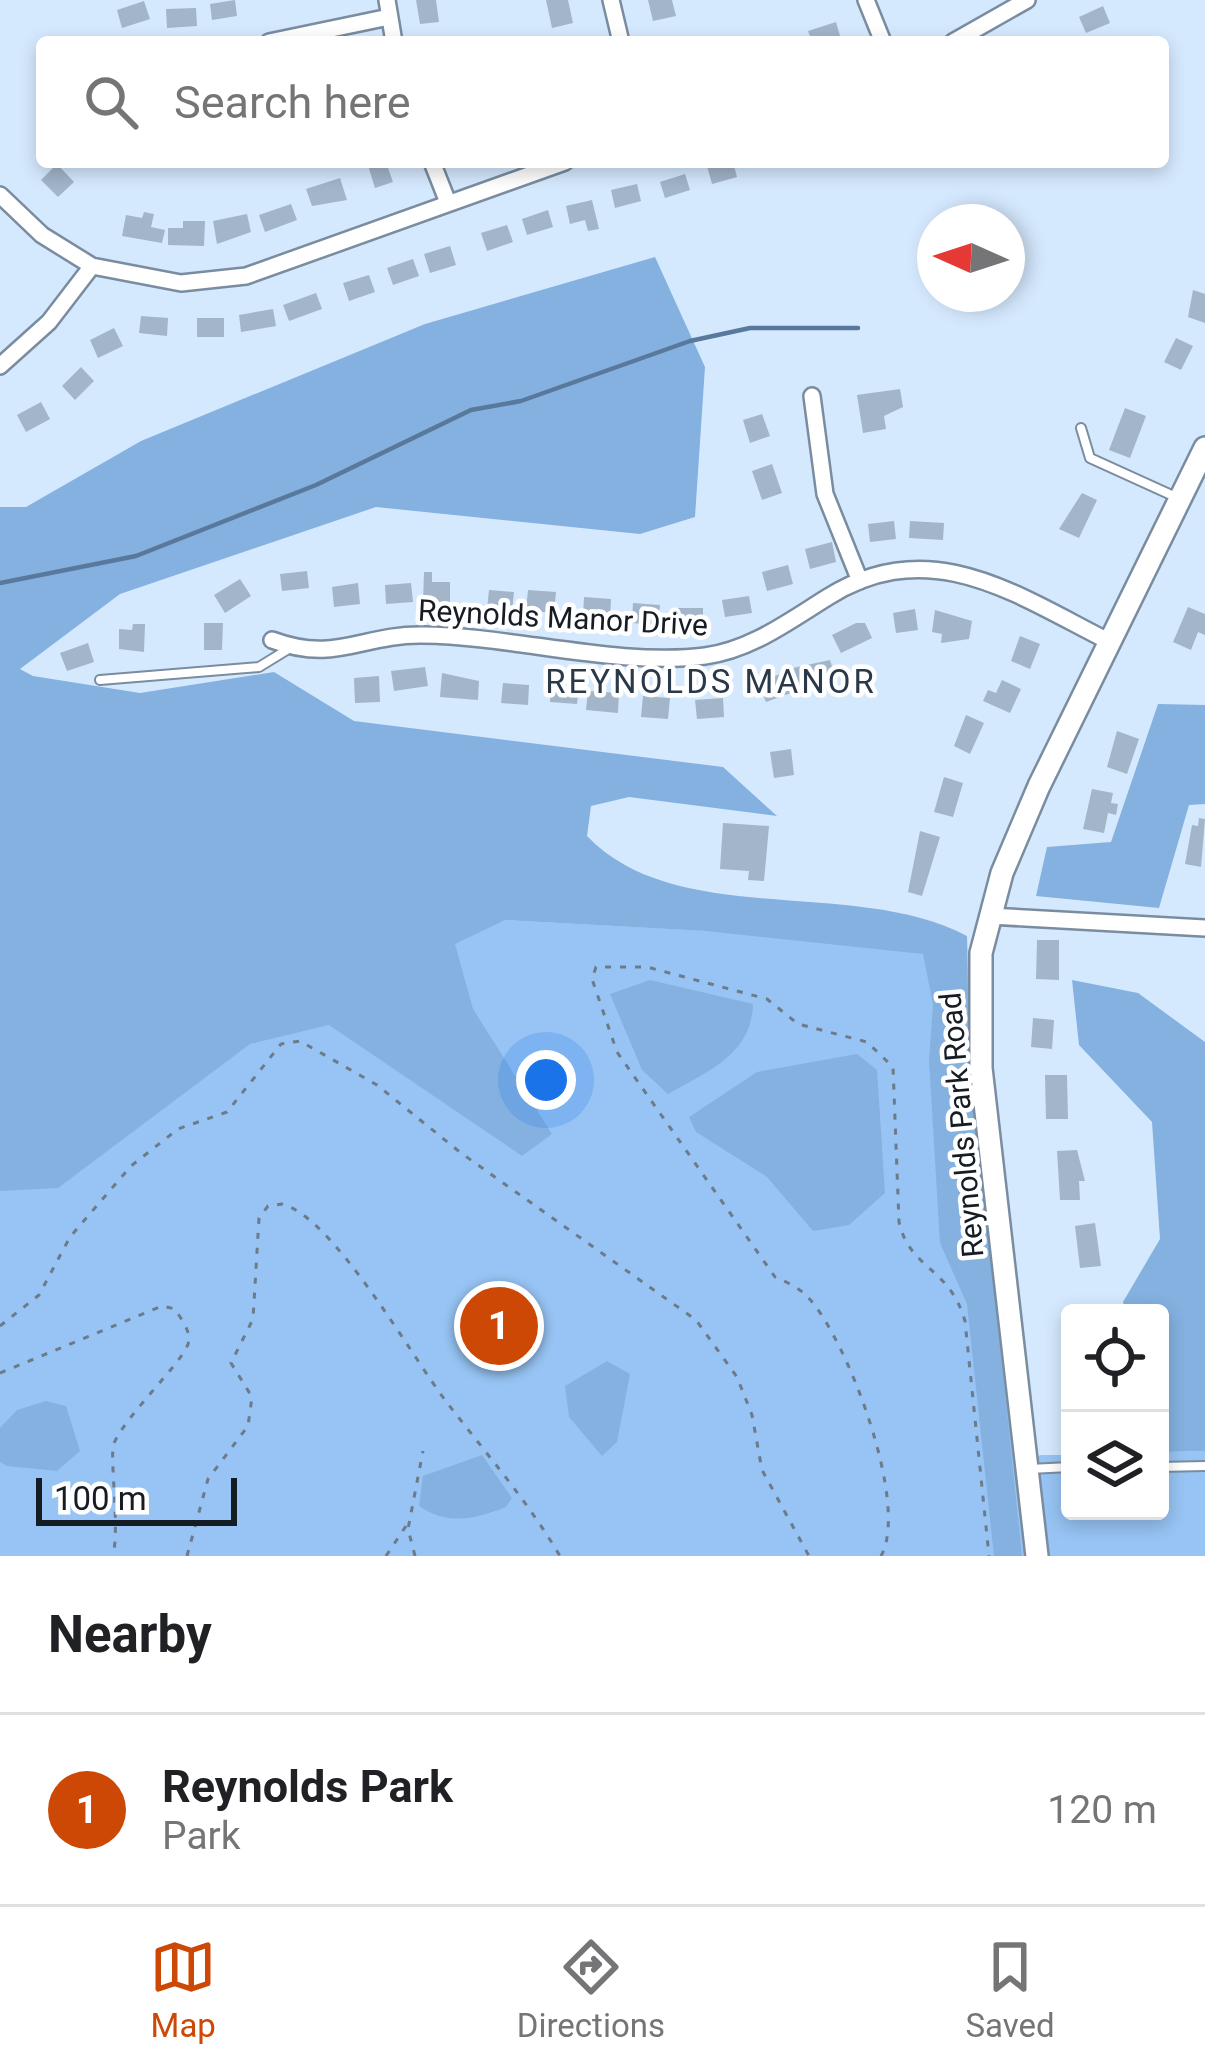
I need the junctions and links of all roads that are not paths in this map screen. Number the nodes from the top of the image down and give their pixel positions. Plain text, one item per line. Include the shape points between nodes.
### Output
1 (611, 0) edge
2 (866, 0) edge
3 (1027, 0) edge
4 (388, 9) edge
5 (290, 36) edge
6 (620, 36) edge
7 (881, 36) edge
8 (964, 36) edge
9 (434, 168) edge
10 (546, 168) edge
11 (0, 195) edge
12 (447, 200) junction
13 (92, 266) junction
14 (0, 366) edge
15 (812, 396) dead end
16 (1081, 428) dead end
17 (1205, 448) edge
18 (1179, 499) junction
19 (860, 581) junction
20 (272, 640) dead end
21 (1108, 641) junction
22 (292, 647) junction
23 (100, 680) dead end
24 (989, 916) junction
25 (1205, 928) edge
26 (1205, 1466) edge
27 (1061, 1467) edge
28 (1169, 1467) edge
29 (1028, 1469) junction
30 (1037, 1556) edge

1 - 6 street
2 - 7 street
3 - 8 street
4 - 5 street
9 - 12 street
10 - 12 street
11 - 13 street via 41,236
12 - 13 street via 246,276 181,283
13 - 14 street via 49,322
15 - 19 street via 825,494
16 - 18 lane via 1090,458
17 - 18 main road, Reynolds Park Road
18 - 21 main road, Reynolds Park Road
19 - 21 street, Reynolds Manor Drive via 958,571
19 - 22 street, Reynolds Manor Drive via 766,636 702,657 446,635 309,653
20 - 22 street, Reynolds Manor Drive
21 - 24 main road, Reynolds Park Road via 1039,785
22 - 23 lane via 259,667
24 - 25 street
24 - 29 main road, Reynolds Park Road via 980,975 982,1068
26 - 28 lane
27 - 29 lane
29 - 30 main road, Reynolds Park Road

